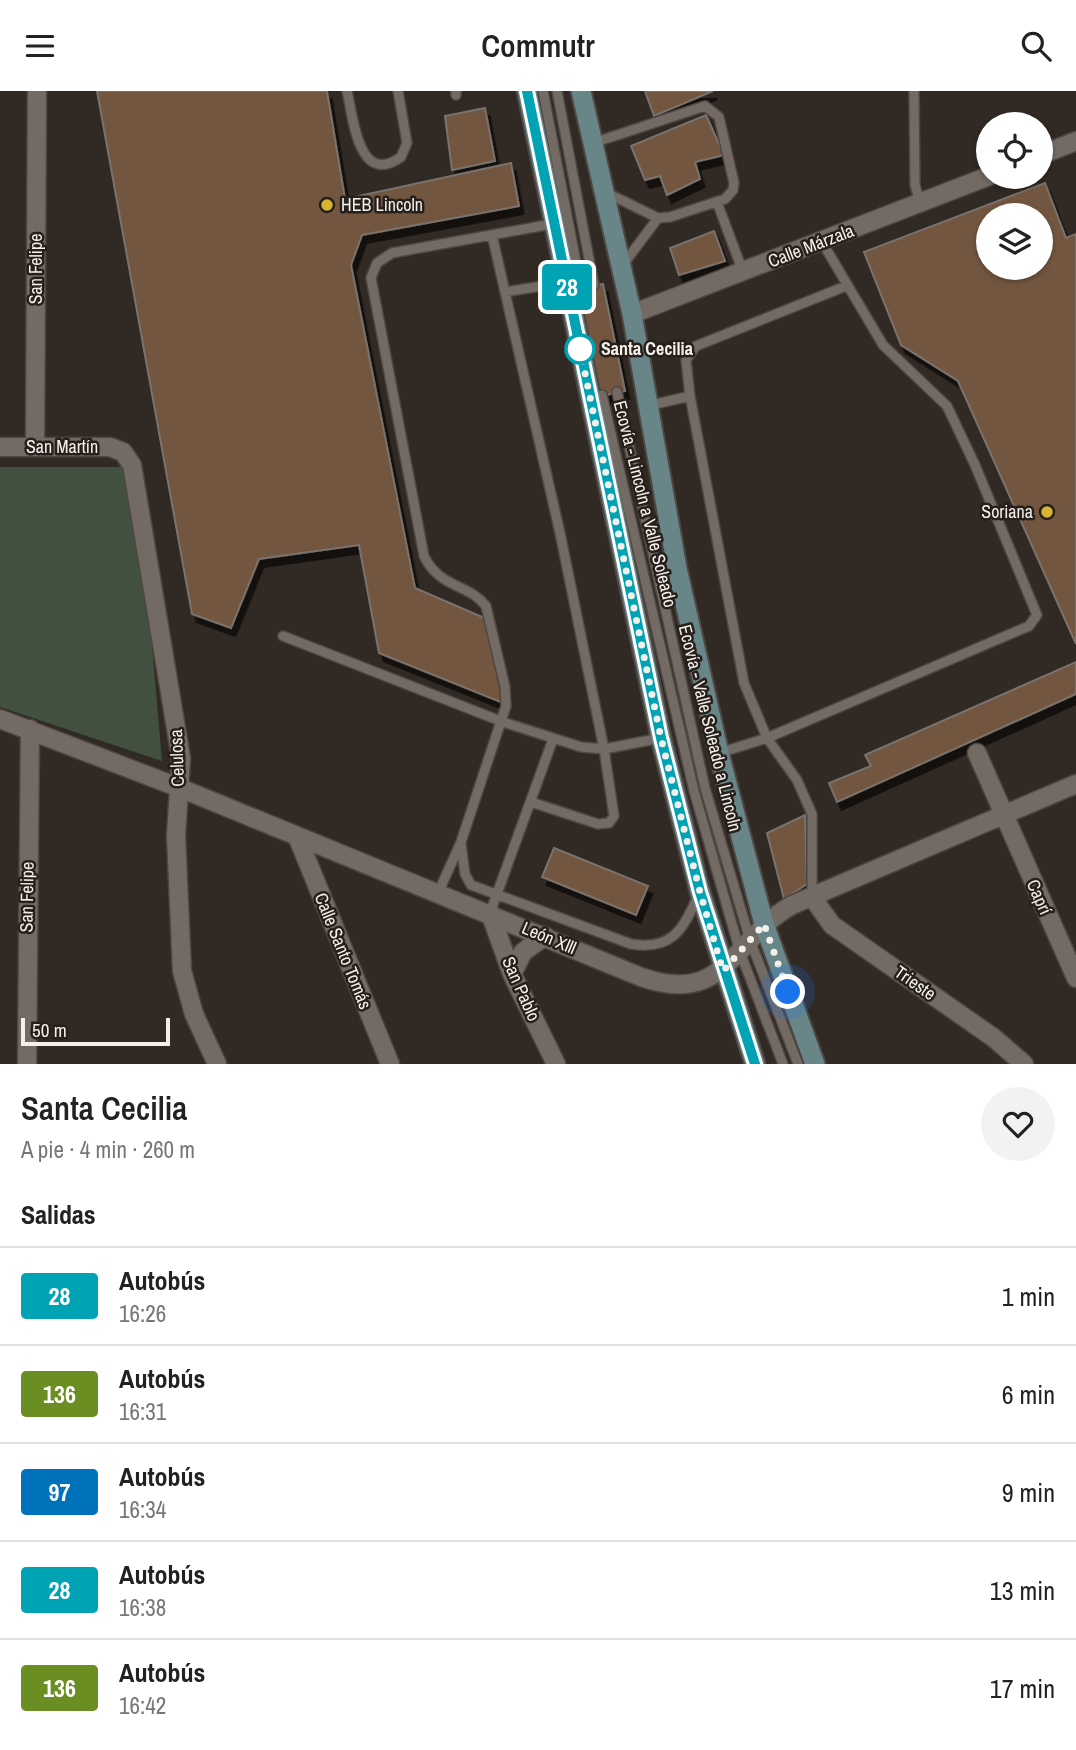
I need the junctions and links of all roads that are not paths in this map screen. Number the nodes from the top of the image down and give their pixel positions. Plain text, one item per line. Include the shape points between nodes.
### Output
1 (37, 91) edge
2 (348, 91) edge
3 (398, 91) edge
4 (527, 91) edge
5 (542, 91) edge
6 (557, 91) edge
7 (581, 91) edge
8 (914, 91) edge
9 (1076, 141) edge
10 (592, 143) junction
11 (1053, 150) edge
12 (976, 181) edge
13 (603, 191) junction
14 (717, 202) junction
15 (920, 203) junction
16 (658, 218) junction
17 (552, 223) junction
18 (492, 235) junction
19 (822, 242) junction
20 (621, 267) junction
21 (743, 272) junction
22 (574, 285) junction
23 (594, 285) dead end
24 (846, 286) junction
25 (505, 292) junction
26 (632, 314) junction
27 (617, 392) dead end
28 (602, 395) dead end
29 (690, 395) junction
30 (646, 407) junction
31 (0, 446) edge
32 (35, 447) junction
33 (123, 452) joint
34 (283, 636) dead end
35 (0, 719) edge
36 (503, 722) junction
37 (30, 729) junction
38 (661, 738) junction
39 (767, 738) junction
40 (553, 739) junction
41 (604, 749) junction
42 (719, 753) junction
43 (977, 753) dead end
44 (1076, 784) edge
45 (180, 788) junction
46 (531, 802) junction
47 (1003, 816) junction
48 (297, 837) junction
49 (461, 842) junction
50 (700, 892) junction
51 (438, 893) junction
52 (498, 896) junction
53 (812, 897) junction
54 (490, 913) junction
55 (764, 924) junction
56 (545, 936) junction
57 (745, 946) junction
58 (723, 971) junction
59 (512, 974) junction
60 (1076, 978) edge
61 (27, 1064) edge
62 (217, 1064) edge
63 (390, 1064) edge
64 (556, 1064) edge
65 (755, 1064) edge
66 (783, 1064) edge
67 (799, 1064) edge
68 (815, 1064) edge
69 (1024, 1064) edge

1 - 32 street, San Felipe
2 - 3 lane via 359,147 368,158 383,163 397,160 405,150
4 - 17 main road
5 - 22 lane
6 - 23 lane
7 - 10 main road
8 - 15 lane via 915,185
9 - 11 street
10 - 13 main road
10 - 14 lane via 701,106 710,108 719,117 734,183 730,194
12 - 15 street, Calle Márzala
13 - 16 lane
13 - 20 main road
14 - 16 lane
14 - 21 lane
15 - 19 street, Calle Márzala
16 - 20 lane
17 - 18 lane
17 - 22 main road
18 - 25 lane
18 - 36 lane via 392,253 377,263 371,278 424,556 434,573 486,606 505,687
19 - 21 street, Calle Márzala
19 - 24 lane
20 - 26 main road
21 - 26 street, Calle Márzala
22 - 25 lane
22 - 38 main road
24 - 29 lane via 696,346 686,360
24 - 39 lane via 893,358 947,406 1037,615 1029,626
25 - 41 lane
26 - 30 main road
27 - 57 lane, Ecovía - Valle Soleado a Lincoln
28 - 57 lane, Ecovía - Lincoln a Valle Soleado via 694,791
29 - 30 lane
29 - 39 lane via 744,683
30 - 42 main road
31 - 32 street, San Martín
32 - 33 street, San Martín via 110,447
33 - 45 street, Celulosa via 132,465 177,726
34 - 36 lane
35 - 37 street, León Xlll
36 - 40 lane
36 - 49 lane
37 - 45 street, León Xlll
37 - 61 street, San Felipe
38 - 41 lane
38 - 50 main road
39 - 42 lane
39 - 53 lane via 797,780 812,814
40 - 41 lane
40 - 46 lane
41 - 46 lane via 614,812 609,823 598,824
42 - 55 main road
43 - 47 street, Caprí
44 - 47 street, León Xlll
45 - 48 street, León Xlll
45 - 62 street, Celulosa via 177,858 182,971 194,1014
46 - 52 lane
47 - 53 street, León Xlll
47 - 60 street, Caprí
48 - 51 street, León Xlll
48 - 63 street, Calle Santo Tomás
49 - 51 lane
49 - 52 lane via 468,880
50 - 52 lane via 677,934 653,945 631,944
50 - 58 main road
51 - 54 street, León Xlll
52 - 54 lane
53 - 55 street, León Xlll
53 - 69 street, Trieste via 832,925 995,1038
54 - 56 street, León Xlll
54 - 59 street, San Pablo
55 - 57 street, León Xlll
55 - 68 main road
56 - 58 street, León Xlll via 662,985 697,984
56 - 59 street via 523,952
57 - 58 street, León Xlll
57 - 66 lane, Ecovía - Lincoln a Valle Soleado
57 - 67 lane, Ecovía - Valle Soleado a Lincoln
58 - 65 main road
59 - 64 street, San Pablo

